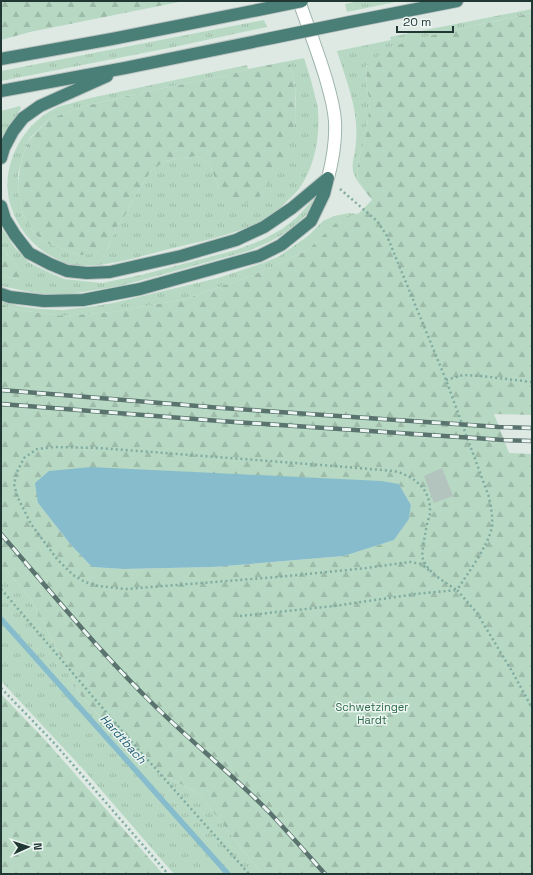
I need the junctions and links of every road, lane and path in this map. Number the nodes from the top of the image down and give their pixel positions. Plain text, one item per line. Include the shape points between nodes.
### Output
1 (298, 1) edge
2 (302, 1) edge
3 (457, 1) edge
4 (1, 60) edge
5 (125, 68) junction
6 (1, 91) edge
7 (1, 158) edge
8 (328, 178) junction
9 (1, 206) edge
10 (1, 294) edge
11 (446, 380) junction
12 (532, 382) edge
13 (430, 571) junction
14 (1, 589) edge
15 (457, 590) junction
16 (240, 616) dead end
17 (1, 688) edge
18 (532, 708) edge
19 (168, 874) edge
20 (249, 874) edge

1 - 8 main road via 320,56 333,102 335,141
2 - 4 highway, bridge
3 - 5 highway, bridge
5 - 6 highway
5 - 7 highway via 40,106 23,118 13,131
8 - 9 highway via 264,227 236,240 110,272 67,271 29,253 5,220
8 - 10 highway via 324,194 311,221 281,245 259,256 140,289 83,300 44,301 10,298
8 - 11 path via 377,221 386,236
11 - 12 path via 463,375
11 - 15 path via 489,497 492,512 492,527 486,543
13 - 13 path via 422,556 430,512 429,502 418,482 394,471 99,448 54,447 37,449 24,458 14,484 31,524 58,559 74,575 98,586 126,589 277,577 410,562 421,564
13 - 15 path
14 - 20 path
15 - 16 path
15 - 18 path via 477,613
17 - 19 path via 55,744

